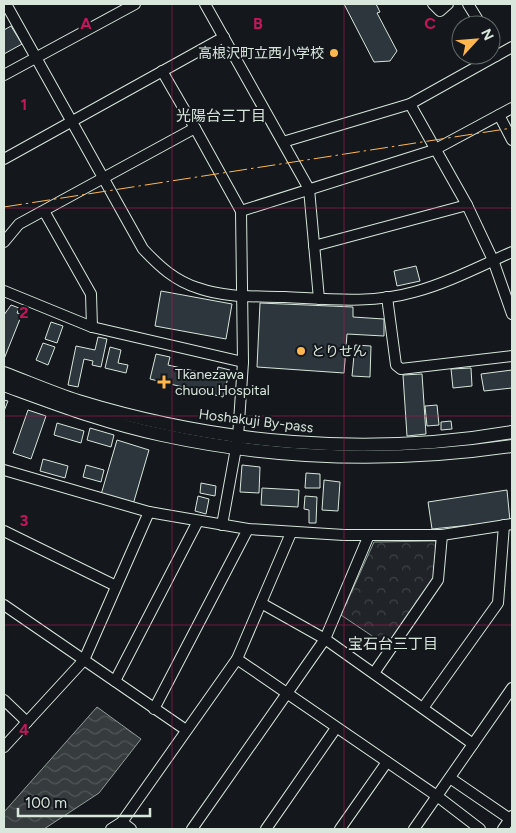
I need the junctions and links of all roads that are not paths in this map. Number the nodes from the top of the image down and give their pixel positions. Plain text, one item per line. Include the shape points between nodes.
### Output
1 (6, 4) edge
2 (135, 4) edge
3 (205, 4) edge
4 (433, 4) edge
5 (448, 4) edge
6 (468, 4) edge
7 (475, 15) edge
8 (224, 37) junction
9 (512, 47) edge
10 (501, 53) edge
11 (36, 57) junction
12 (480, 65) edge
13 (162, 71) junction
14 (4, 75) edge
15 (410, 104) junction
16 (512, 108) edge
17 (499, 115) junction
18 (72, 121) junction
19 (195, 128) junction
20 (512, 140) edge
21 (283, 142) junction
22 (434, 150) junction
23 (4, 159) edge
24 (104, 179) junction
25 (309, 189) junction
26 (467, 206) junction
27 (44, 211) junction
28 (241, 211) junction
29 (4, 242) edge
30 (314, 246) junction
31 (512, 252) edge
32 (493, 260) junction
33 (4, 291) edge
34 (240, 296) junction
35 (387, 297) junction
36 (319, 299) junction
37 (512, 314) edge
38 (92, 327) junction
39 (512, 356) edge
40 (243, 362) junction
41 (4, 373) edge
42 (4, 385) edge
43 (512, 432) edge
44 (237, 443) junction
45 (512, 446) edge
46 (4, 470) edge
47 (149, 512) junction
48 (198, 521) junction
49 (222, 525) junction
50 (508, 525) edge
51 (248, 529) junction
52 (4, 531) edge
53 (291, 533) junction
54 (369, 535) junction
55 (442, 535) junction
56 (116, 586) junction
57 (261, 603) junction
58 (4, 605) edge
59 (324, 639) junction
60 (238, 659) junction
61 (84, 660) junction
62 (374, 673) junction
63 (115, 681) junction
64 (512, 688) edge
65 (286, 694) junction
66 (4, 700) edge
67 (423, 708) junction
68 (154, 709) junction
69 (27, 722) junction
70 (336, 728) junction
71 (186, 730) junction
72 (473, 744) junction
73 (4, 747) edge
74 (387, 762) junction
75 (450, 778) junction
76 (437, 796) junction
77 (511, 817) edge
78 (122, 822) junction
79 (111, 829) edge
80 (131, 829) edge
81 (192, 829) edge
82 (266, 829) edge
83 (340, 829) edge
84 (414, 829) edge
85 (480, 829) edge
86 (503, 829) edge

1 - 11 street
2 - 11 street
3 - 8 street
4 - 5 street via 440,12
6 - 7 street
8 - 13 street
8 - 21 street
9 - 10 street
11 - 14 street
11 - 18 street
12 - 15 street
13 - 18 street
13 - 19 street
15 - 21 street
15 - 22 street
16 - 17 street
17 - 20 street
17 - 22 street
18 - 23 street
18 - 24 street
19 - 24 street
19 - 28 street
21 - 25 street
22 - 25 street
22 - 26 street
24 - 27 street
24 - 34 street via 143,249 165,272 196,288
25 - 28 street
25 - 30 street
26 - 30 street
26 - 32 street
27 - 29 street via 19,224
27 - 38 street via 90,294
28 - 34 street
30 - 36 street
31 - 32 street
32 - 35 street via 442,283
32 - 37 street
33 - 38 street
34 - 36 street
34 - 40 street
35 - 36 street via 350,301
35 - 39 street via 396,365 401,369
38 - 40 street
40 - 44 street
41 - 44 main road, Hoshakuji By-pass via 78,401
42 - 44 main road, Hoshakuji By-pass via 75,412 161,435
43 - 44 main road, Hoshakuji By-pass via 474,439 397,445
44 - 45 main road, Hoshakuji By-pass via 315,455 399,457
44 - 49 street
46 - 47 street
47 - 48 street
47 - 56 street
48 - 49 street
48 - 63 street
49 - 51 street
50 - 55 street
50 - 67 street via 498,603
51 - 53 street
51 - 68 street
52 - 56 street
53 - 54 street
53 - 57 street
54 - 55 street
54 - 59 street
55 - 62 street via 438,580
56 - 61 street
57 - 59 street
57 - 60 street
58 - 61 street
59 - 62 street
59 - 65 street
60 - 65 street
60 - 71 street
61 - 63 street
61 - 69 street
62 - 67 street
63 - 68 street
64 - 72 street
65 - 70 street
65 - 81 street
66 - 69 street
67 - 72 street
68 - 71 street
69 - 73 street
70 - 74 street
70 - 82 street
71 - 78 street
72 - 75 street
74 - 76 street
74 - 83 street
75 - 76 street
75 - 77 street
76 - 84 street
76 - 85 street
77 - 86 street
78 - 79 street
78 - 80 street

